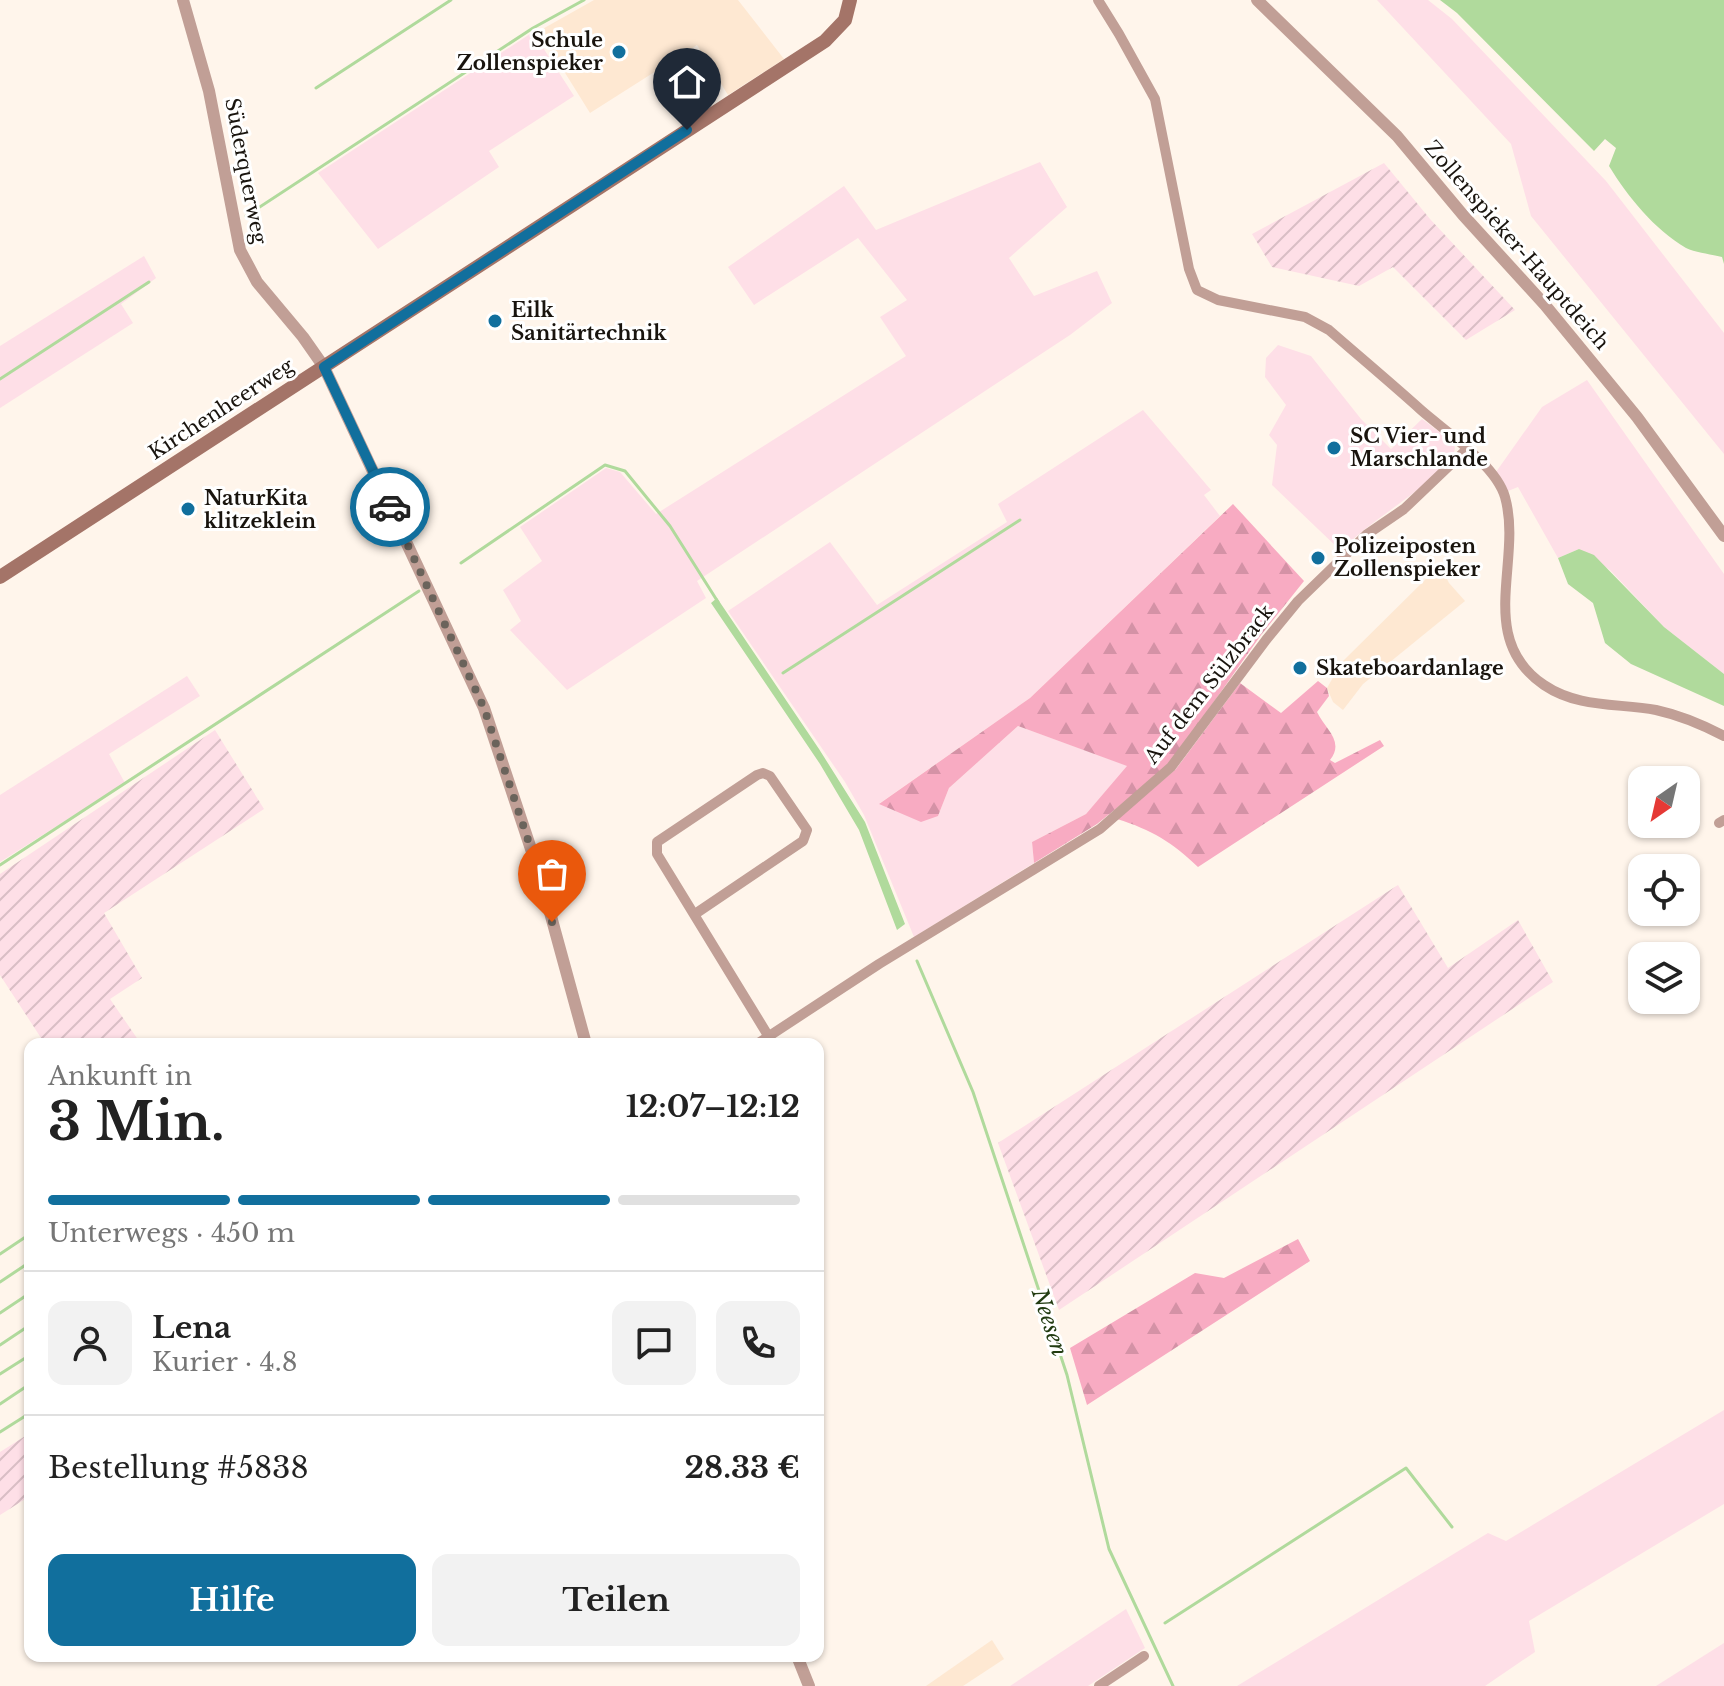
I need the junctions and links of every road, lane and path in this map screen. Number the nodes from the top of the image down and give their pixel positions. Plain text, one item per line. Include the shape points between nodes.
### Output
1 (183, 0) edge
2 (850, 0) edge
3 (1098, 0) edge
4 (1257, 0) edge
5 (324, 367) junction
6 (1467, 449) junction
7 (1724, 536) edge
8 (0, 577) edge
9 (1724, 736) edge
10 (695, 914) junction
11 (769, 1037) joint
12 (584, 1038) edge
13 (1144, 1656) dead end
14 (799, 1662) edge
15 (809, 1686) edge
16 (1099, 1686) edge

1 - 5 street, Süderquerweg via 209,91 240,250 257,282
2 - 5 main road, Kirchenheerweg via 845,20 825,41
3 - 6 street via 1155,99 1197,290 1218,300 1305,317 1329,330
4 - 7 street, Zollenspieker-Hauptdeich via 1397,136 1545,305 1637,417
5 - 8 main road, Kirchenheerweg
5 - 12 street, Süderquerweg via 484,708 540,876
6 - 9 street via 1505,496 1510,520 1504,601 1509,638 1523,668 1568,698 1656,710
6 - 11 street, Auf dem Sülzbrack via 1298,601 1171,767 1100,829
10 - 10 street via 657,854 657,842 757,775 770,776 807,830 803,841
10 - 11 street
13 - 16 street
14 - 15 street

